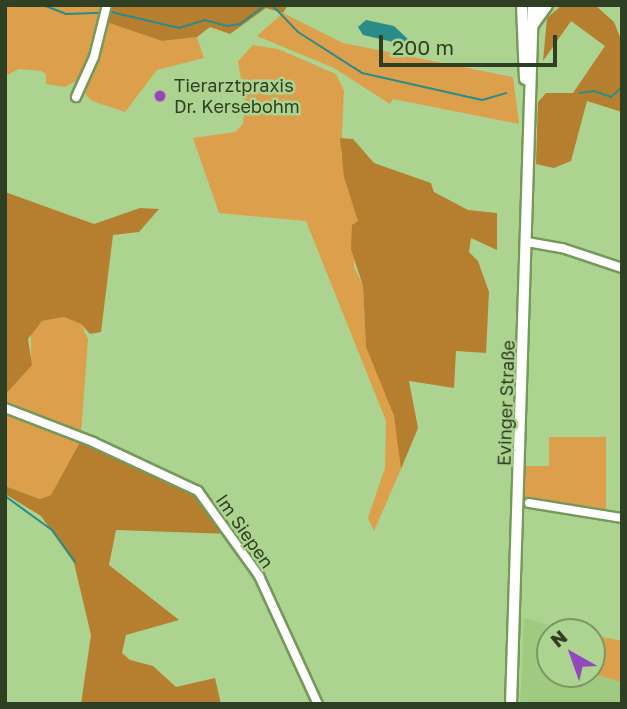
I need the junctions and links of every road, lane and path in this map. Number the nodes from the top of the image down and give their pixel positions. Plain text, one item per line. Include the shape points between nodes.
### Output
1 (107, 5) edge
2 (523, 5) edge
3 (533, 5) edge
4 (547, 5) edge
5 (533, 23) junction
6 (76, 97) dead end
7 (529, 104) junction
8 (527, 242) junction
9 (622, 268) edge
10 (5, 408) edge
11 (529, 503) dead end
12 (622, 518) edge
13 (318, 704) edge
14 (511, 704) edge

1 - 6 street via 94,57
2 - 7 main road
3 - 5 main road
4 - 5 highway
5 - 7 main road
7 - 8 main road, Evinger Straße
8 - 9 street
8 - 14 main road, Evinger Straße
10 - 13 street, Im Siepen via 93,442 198,491 259,576
11 - 12 street

